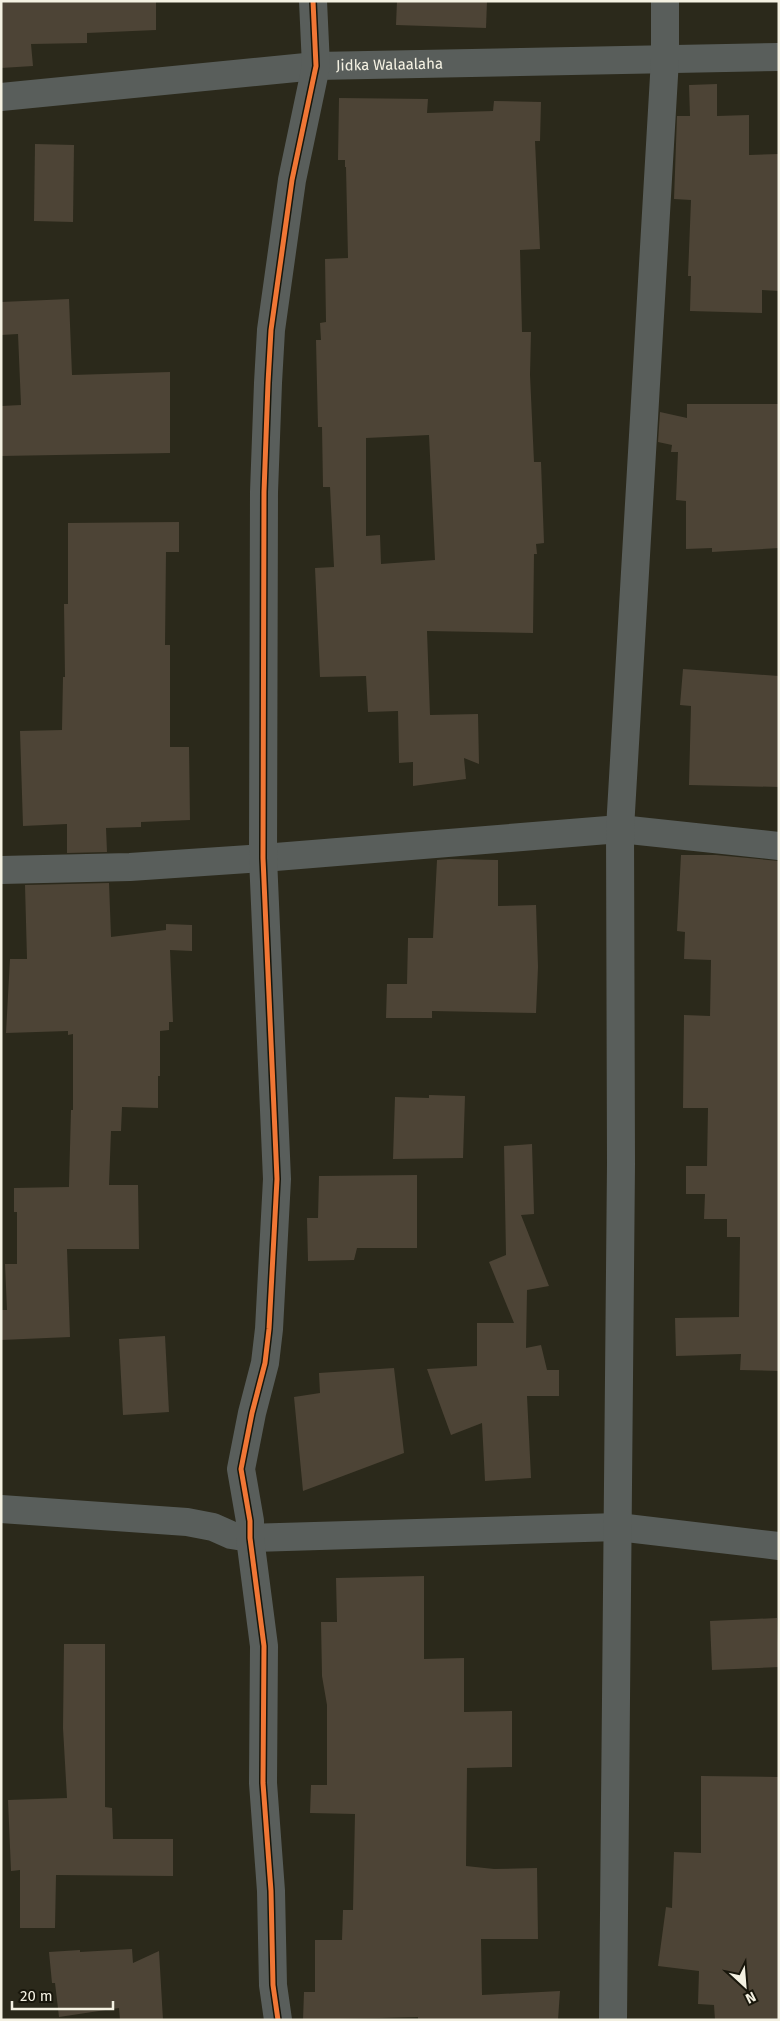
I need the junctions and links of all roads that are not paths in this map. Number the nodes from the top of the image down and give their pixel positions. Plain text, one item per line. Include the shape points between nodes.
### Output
1 (312, 1) edge
2 (665, 1) edge
3 (779, 57) edge
4 (665, 59) junction
5 (316, 66) junction
6 (1, 97) edge
7 (620, 829) junction
8 (779, 846) edge
9 (262, 858) junction
10 (1, 870) edge
11 (1, 1509) edge
12 (618, 1527) junction
13 (250, 1538) junction
14 (779, 1546) edge
15 (278, 2020) edge
16 (613, 2020) edge

1 - 5 street
2 - 4 street
3 - 4 street, Jidka Walaalaha
4 - 5 street, Jidka Walaalaha
4 - 7 street
5 - 6 street, Jidka Walaalaha
5 - 9 street via 292,180 271,330 264,492
7 - 8 street
7 - 9 street
7 - 12 street
9 - 10 street
9 - 13 street via 276,1179 265,1363 241,1469
11 - 13 street via 187,1522
12 - 13 street
12 - 14 street
12 - 16 street
13 - 15 street via 264,1646 263,1783 273,1985

